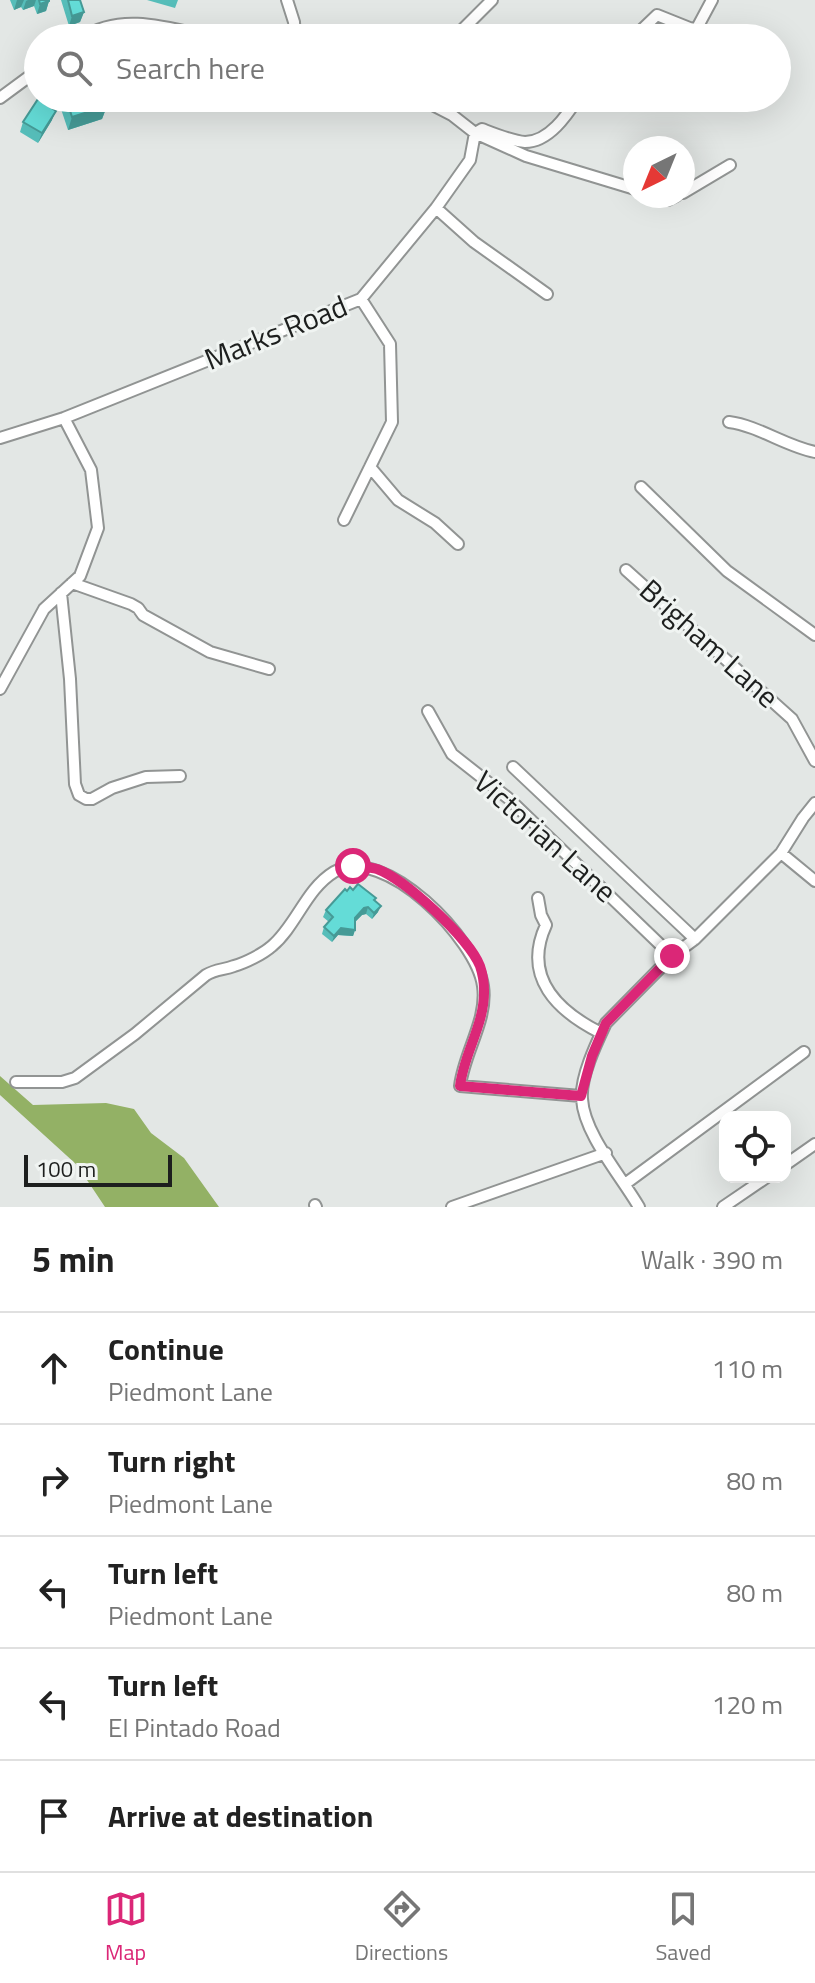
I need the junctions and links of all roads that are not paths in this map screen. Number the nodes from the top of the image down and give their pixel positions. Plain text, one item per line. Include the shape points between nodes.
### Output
1 (287, 0) edge
2 (492, 0) edge
3 (712, 0) edge
4 (294, 24) edge
5 (468, 24) edge
6 (648, 24) edge
7 (680, 24) edge
8 (699, 24) edge
9 (24, 80) edge
10 (0, 98) edge
11 (446, 112) edge
12 (569, 112) edge
13 (475, 133) junction
14 (730, 165) dead end
15 (623, 185) edge
16 (695, 186) edge
17 (436, 208) junction
18 (547, 294) dead end
19 (361, 299) junction
20 (64, 418) junction
21 (729, 422) dead end
22 (0, 438) edge
23 (815, 452) edge
24 (370, 467) junction
25 (641, 487) dead end
26 (344, 520) dead end
27 (458, 544) dead end
28 (626, 570) dead end
29 (72, 583) junction
30 (61, 593) junction
31 (815, 635) edge
32 (269, 669) dead end
33 (0, 689) edge
34 (428, 711) dead end
35 (815, 761) edge
36 (513, 767) dead end
37 (180, 776) dead end
38 (815, 803) edge
39 (781, 853) junction
40 (815, 881) edge
41 (538, 898) dead end
42 (695, 939) junction
43 (672, 956) junction
44 (601, 1033) junction
45 (804, 1052) dead end
46 (16, 1082) dead end
47 (581, 1096) junction
48 (815, 1144) edge
49 (606, 1153) junction
50 (791, 1161) edge
51 (758, 1183) edge
52 (625, 1184) junction
53 (452, 1207) edge
54 (639, 1207) edge
55 (723, 1207) edge

1 - 4 street
2 - 5 street
3 - 8 street
6 - 7 street via 657,15
9 - 10 street
11 - 13 street
12 - 13 street via 535,140 482,129
13 - 15 street via 526,156
13 - 17 street, Marks Road via 470,160
14 - 16 street
17 - 18 street
17 - 19 street, Marks Road
19 - 20 street, Marks Road
19 - 24 street via 390,344 392,422
20 - 22 street, Marks Road
20 - 29 street via 91,470 98,528 80,576
21 - 23 street
24 - 26 street
24 - 27 street via 398,500
25 - 31 street via 727,571
28 - 35 street, Brigham Lane via 792,719
29 - 30 street
29 - 32 street via 131,604 210,652
30 - 33 street via 44,609
30 - 37 street via 79,795 92,799 146,777
34 - 43 street, Victorian Lane via 452,754 508,798
36 - 42 street
38 - 39 street
39 - 40 street
39 - 42 street
41 - 44 street via 546,925 540,950 544,985 568,1013
42 - 43 street
43 - 44 street
44 - 47 street
45 - 52 street
46 - 47 street via 62,1082 86,1072 206,975 272,946 321,882 353,866 375,868 400,881 466,944 480,966 481,1019 460,1086
47 - 49 street via 587,1124
48 - 50 street
49 - 52 street
49 - 53 street
51 - 55 street
52 - 54 street

